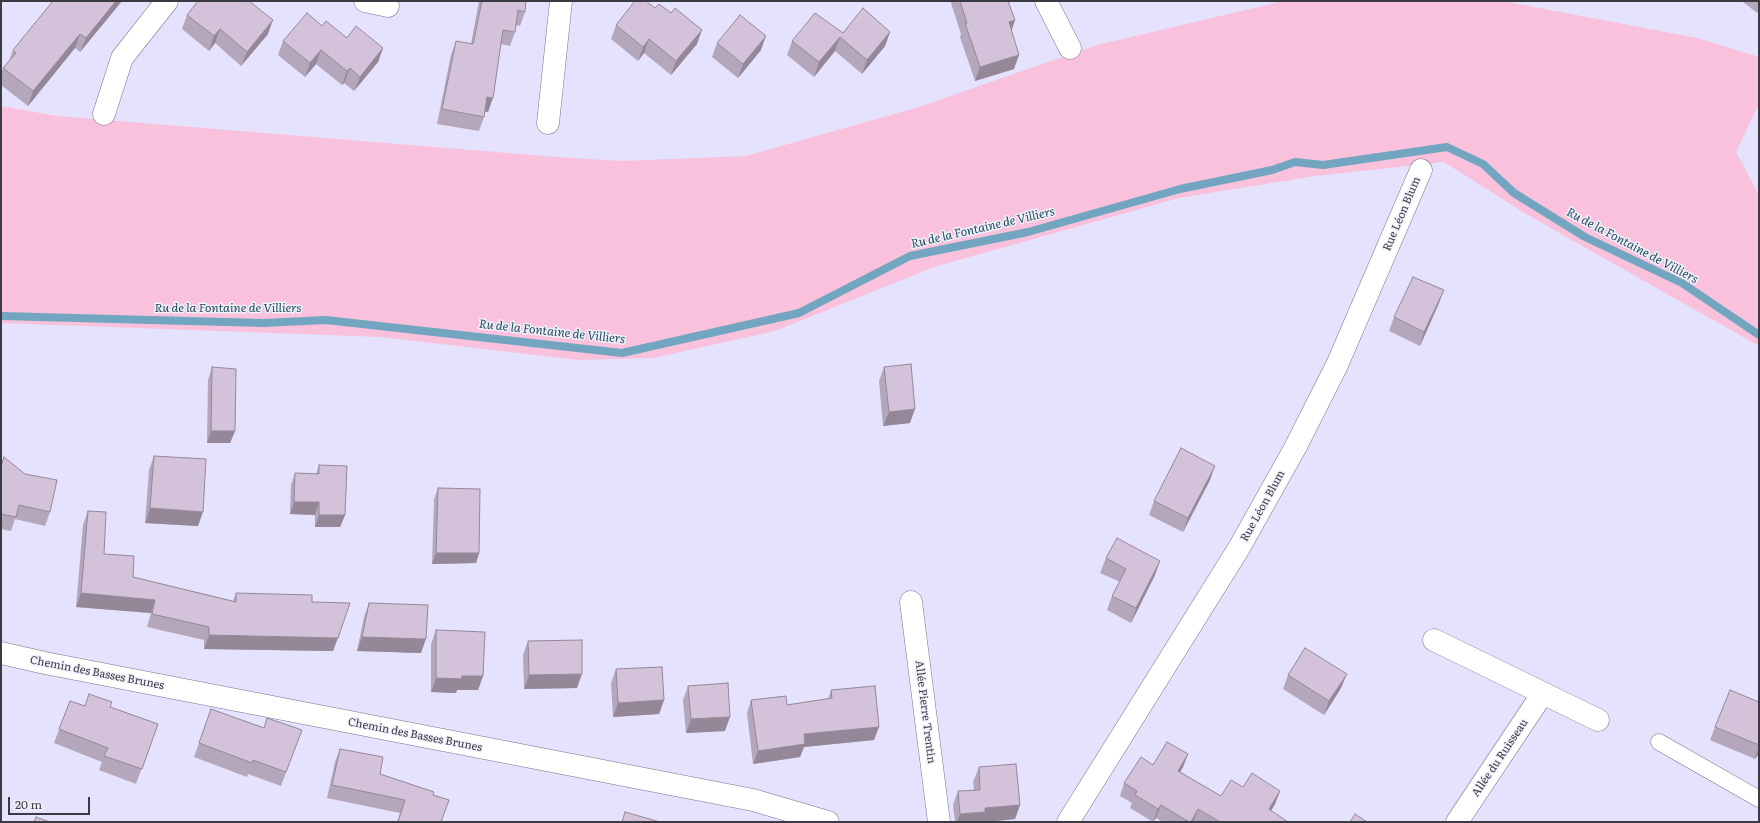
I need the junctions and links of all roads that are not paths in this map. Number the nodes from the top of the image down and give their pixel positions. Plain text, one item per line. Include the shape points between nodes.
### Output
1 (167, 1) edge
2 (365, 1) edge
3 (561, 1) edge
4 (1046, 1) edge
5 (388, 6) dead end
6 (1070, 48) dead end
7 (104, 114) dead end
8 (548, 123) dead end
9 (1421, 170) dead end
10 (911, 602) dead end
11 (1434, 640) dead end
12 (1, 652) edge
13 (1543, 693) junction
14 (1598, 720) dead end
15 (1659, 742) dead end
16 (1759, 800) edge
17 (828, 822) edge
18 (939, 822) edge
19 (1068, 822) edge
20 (1457, 822) edge

1 - 7 street via 122,58
2 - 5 street
3 - 8 street
4 - 6 street
9 - 19 street, Rue Léon Blum via 1337,364 1295,448 1239,548
10 - 18 street, Allée Pierre Trentin
11 - 13 street
12 - 17 street, Chemin des Basses Brunes via 45,663 753,800
13 - 14 street
13 - 20 street, Allée du Ruisseau
15 - 16 lane

